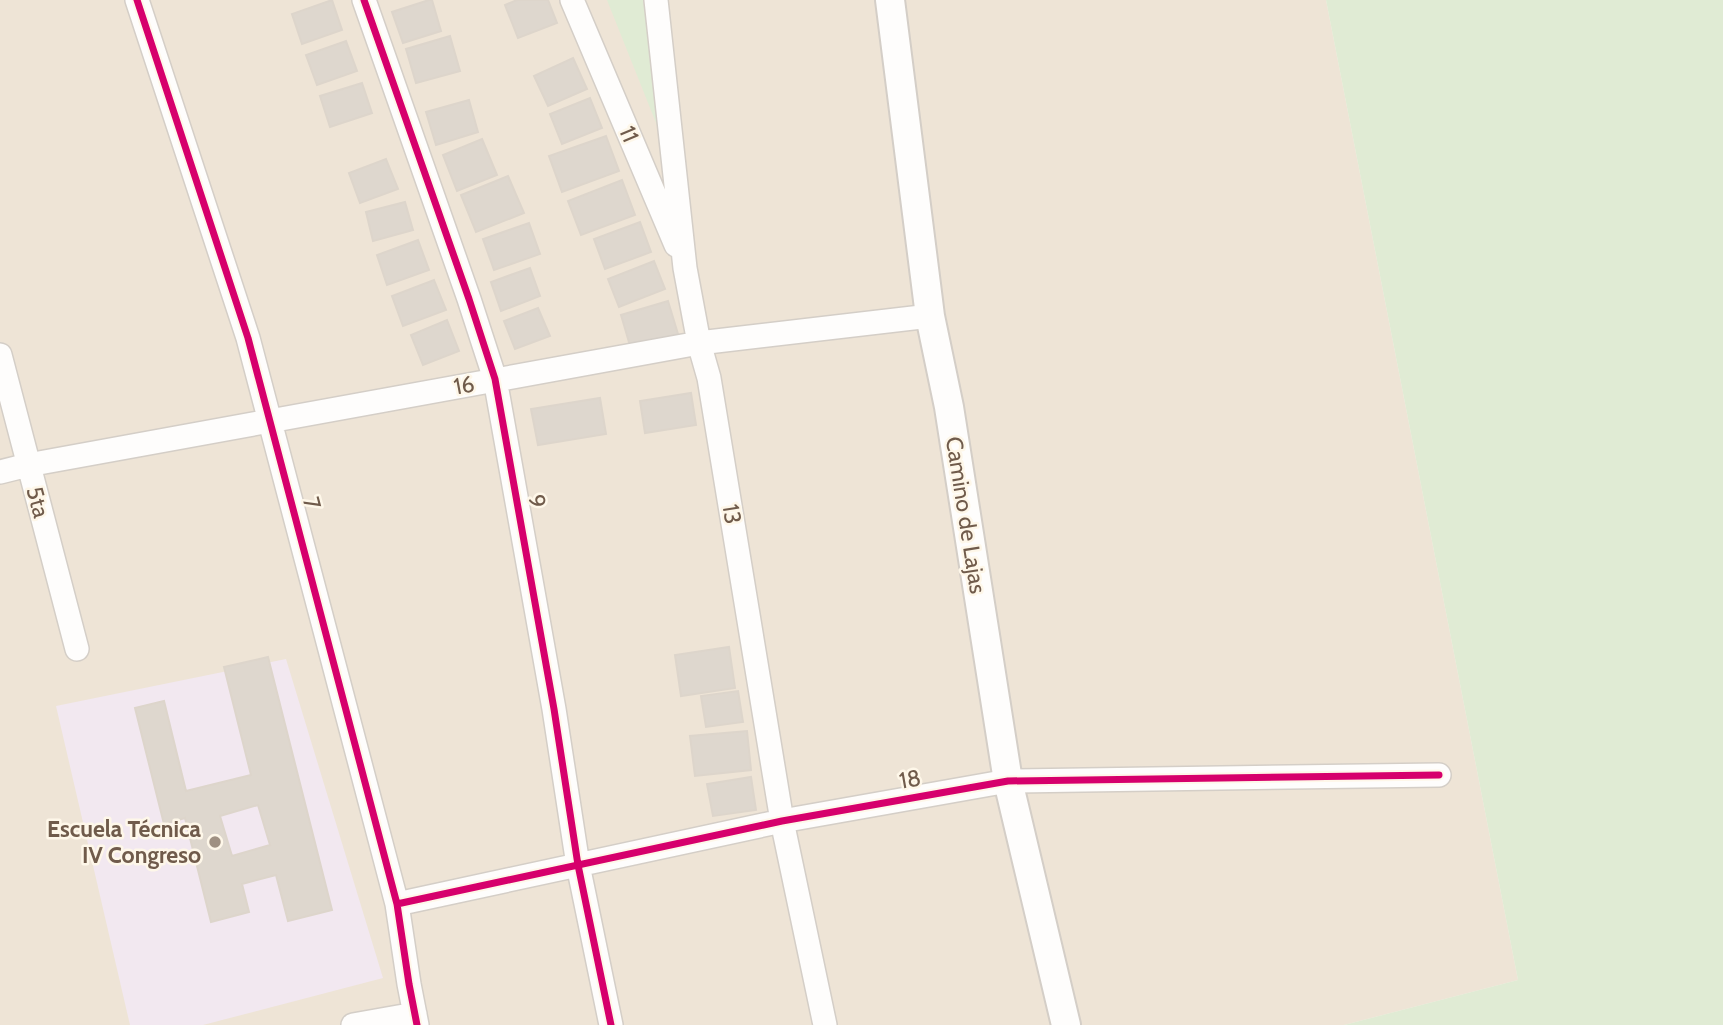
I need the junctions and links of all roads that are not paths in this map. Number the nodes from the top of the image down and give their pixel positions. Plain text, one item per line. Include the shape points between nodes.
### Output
1 (137, 0) edge
2 (364, 0) edge
3 (572, 0) edge
4 (656, 0) edge
5 (890, 0) edge
6 (685, 268) junction
7 (930, 316) junction
8 (699, 343) junction
9 (0, 355) edge
10 (495, 379) junction
11 (271, 421) junction
12 (28, 465) junction
13 (0, 472) edge
14 (77, 649) dead end
15 (1439, 775) dead end
16 (1008, 781) junction
17 (782, 821) junction
18 (578, 865) junction
19 (397, 904) junction
20 (416, 1019) edge
21 (353, 1025) edge
22 (611, 1025) edge
23 (825, 1025) edge
24 (1066, 1025) edge

1 - 11 street, 7
2 - 10 street, 9
3 - 6 street, 11
4 - 6 street, 13
5 - 7 street, Camino de Lajas
6 - 8 street, 13
7 - 8 street, 16
7 - 16 street, Camino de Lajas via 949,407
8 - 10 street, 16
8 - 17 street, 13 via 709,378
9 - 12 street, 5ta
10 - 11 street, 16
10 - 18 street, 9
11 - 12 street, 16
11 - 19 street, 7
12 - 13 street, 16
12 - 14 street, 5ta
15 - 16 street, 18
16 - 17 street, 18
16 - 24 street, Camino de Lajas
17 - 18 street, 18
17 - 23 street, 13
18 - 19 street, 18
18 - 22 street, 9
19 - 20 street, 7
20 - 21 street

